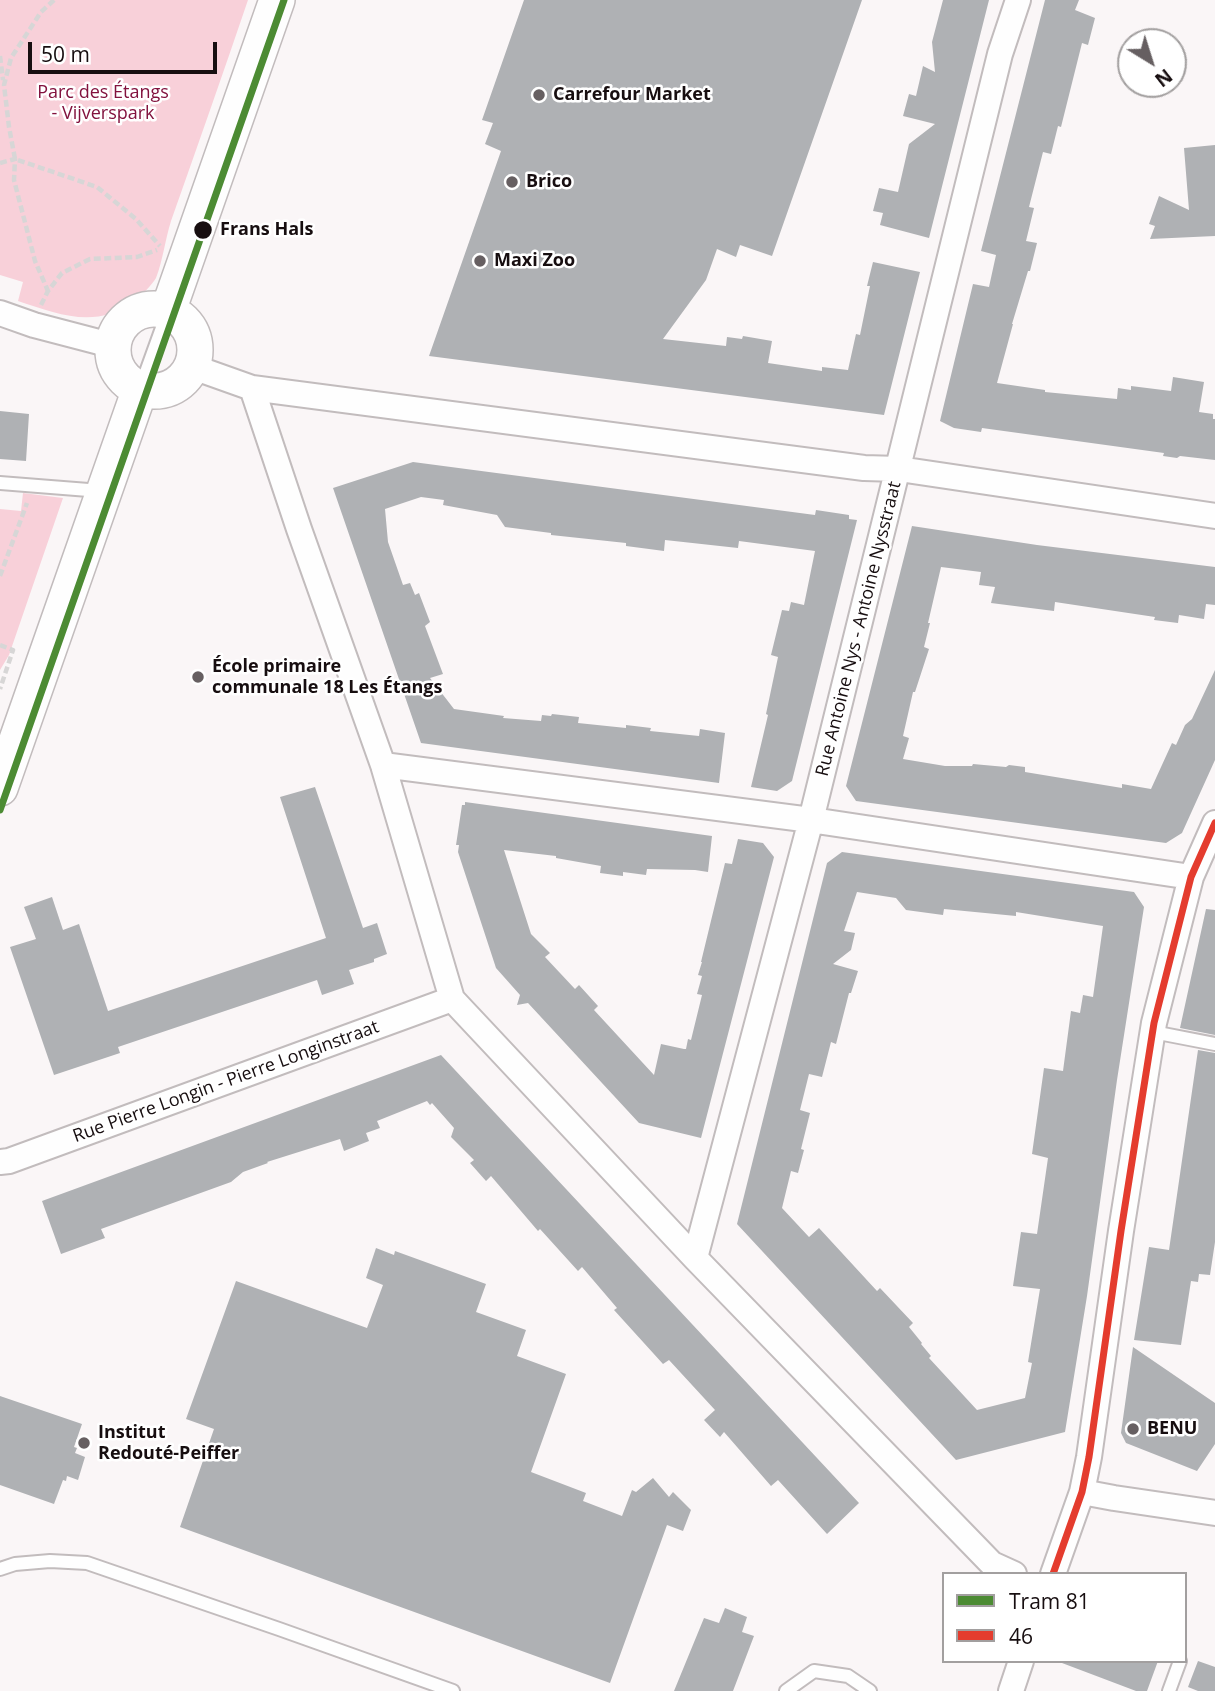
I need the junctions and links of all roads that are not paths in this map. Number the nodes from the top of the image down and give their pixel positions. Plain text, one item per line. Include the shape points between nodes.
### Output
1 (277, 0) edge
2 (1018, 0) edge
3 (168, 311) junction
4 (0, 313) edge
5 (113, 347) junction
6 (193, 367) junction
7 (252, 388) junction
8 (141, 389) junction
9 (899, 469) junction
10 (0, 483) edge
11 (104, 492) junction
12 (1215, 516) edge
13 (383, 765) junction
14 (0, 788) edge
15 (811, 820) junction
16 (1215, 823) edge
17 (1191, 877) junction
18 (452, 999) junction
19 (1153, 1032) junction
20 (1215, 1044) edge
21 (0, 1162) edge
22 (695, 1258) junction
23 (1082, 1492) junction
24 (1215, 1513) edge
25 (0, 1569) edge
26 (1010, 1572) edge
27 (1054, 1572) edge
28 (1020, 1663) edge
29 (1179, 1663) edge
30 (453, 1691) edge
31 (786, 1691) edge
32 (870, 1691) edge
33 (1010, 1691) edge
34 (1169, 1691) edge

1 - 3 street
2 - 9 street, Rue Antoine Nys - Antoine Nysstraat via 1000,54
3 - 5 street via 135,313 116,334
3 - 6 street via 191,330 196,354
3 - 8 lane
4 - 5 street
5 - 8 street via 121,374
6 - 7 street
6 - 8 street via 174,387
7 - 9 street
7 - 13 street
8 - 11 street
9 - 12 street
9 - 15 street, Rue Antoine Nys - Antoine Nysstraat
10 - 11 lane
11 - 14 street
13 - 15 street
13 - 18 street
15 - 17 street
15 - 22 street, Rue Antoine Nys - Antoine Nysstraat
16 - 17 street
17 - 19 street
18 - 21 street, Rue Pierre Longin - Pierre Longinstraat
18 - 22 street
19 - 20 lane
19 - 23 street
22 - 26 street via 992,1564
23 - 24 street
23 - 27 street
25 - 30 lane via 50,1561 87,1563
28 - 33 street
29 - 34 lane
31 - 32 lane via 814,1671 848,1676

